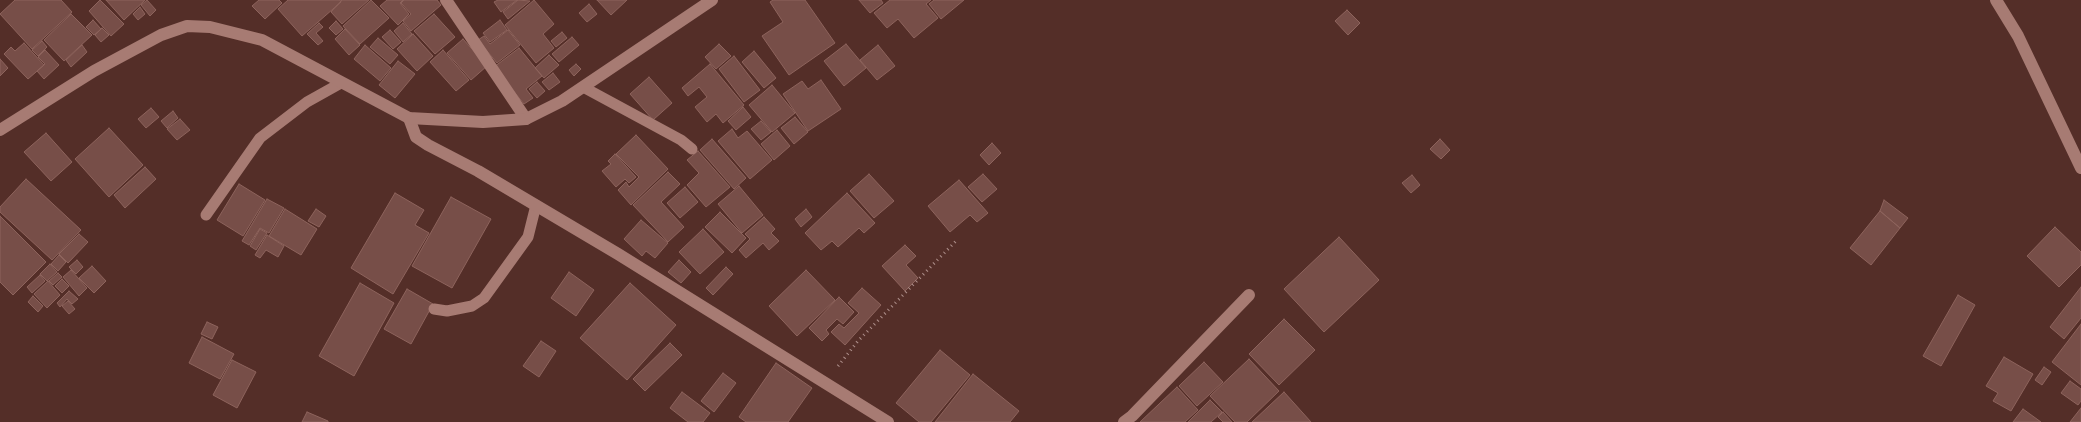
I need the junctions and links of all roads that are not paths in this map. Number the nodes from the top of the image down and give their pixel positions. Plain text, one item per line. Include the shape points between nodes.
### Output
1 (446, 0) edge
2 (712, 0) edge
3 (1996, 0) edge
4 (341, 83) junction
5 (583, 87) junction
6 (409, 118) junction
7 (526, 119) junction
8 (0, 130) edge
9 (692, 150) dead end
10 (2081, 168) edge
11 (536, 205) junction
12 (206, 216) dead end
13 (1249, 295) dead end
14 (434, 309) dead end
15 (888, 422) edge
16 (1124, 422) edge

1 - 7 street
2 - 5 street
3 - 10 street via 2018,36
4 - 6 street
4 - 8 street via 262,40 210,26 187,26 161,35 94,71
4 - 12 lane via 299,107 260,138
5 - 7 street
5 - 9 lane via 681,140
6 - 7 street via 483,122
6 - 11 street via 416,137 428,146
11 - 14 lane via 528,237 484,298 472,306 447,311
11 - 15 street
13 - 16 street

